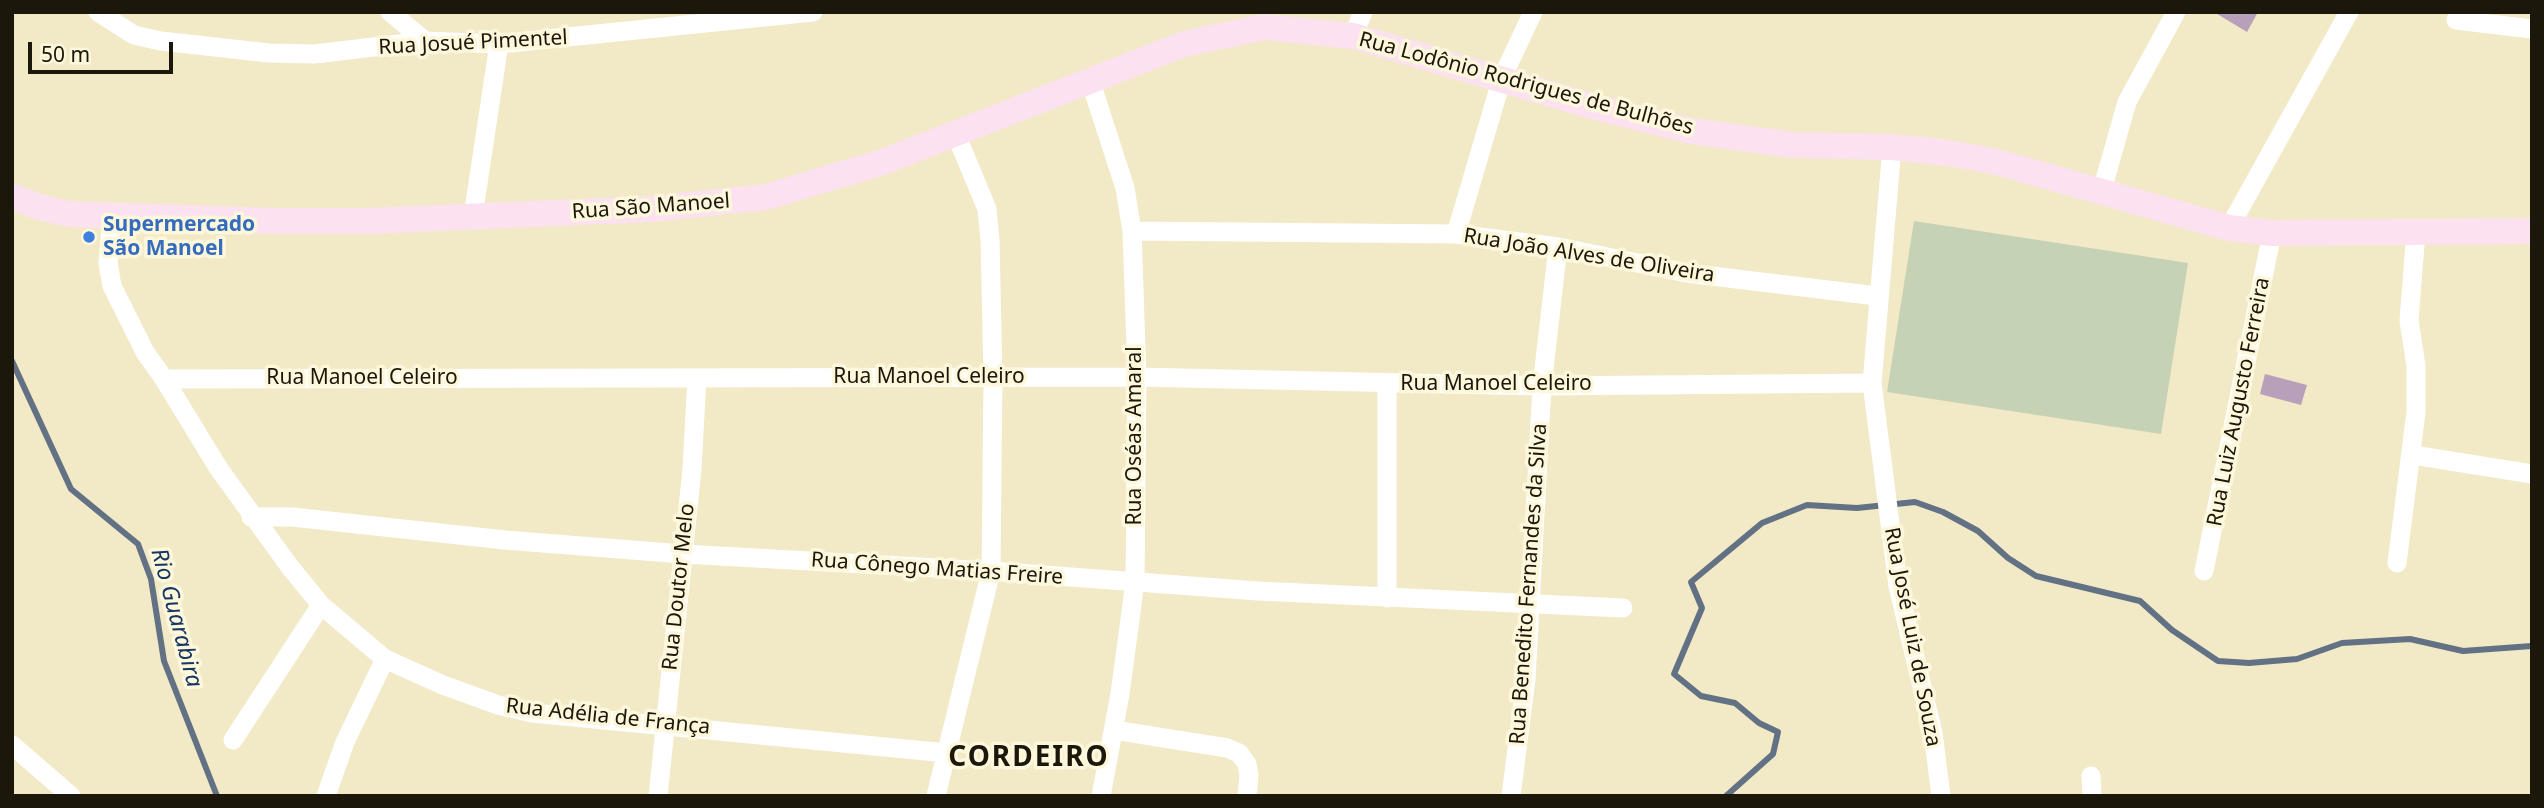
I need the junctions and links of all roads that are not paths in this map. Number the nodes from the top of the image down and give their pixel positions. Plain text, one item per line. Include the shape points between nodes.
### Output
1 (98, 12) edge
2 (390, 12) edge
3 (638, 12) edge
4 (813, 12) edge
5 (1533, 12) edge
6 (2176, 12) edge
7 (2349, 12) edge
8 (1262, 20) edge
9 (2456, 20) dead end
10 (1358, 24) edge
11 (2532, 29) edge
12 (632, 31) junction
13 (425, 41) junction
14 (499, 44) junction
15 (1502, 78) junction
16 (1090, 80) junction
17 (955, 132) junction
18 (1892, 147) junction
19 (2102, 190) junction
20 (12, 196) edge
21 (112, 215) junction
22 (473, 216) junction
23 (2229, 228) junction
24 (1132, 231) junction
25 (2532, 231) edge
26 (2416, 232) junction
27 (2272, 233) junction
28 (1456, 234) junction
29 (1558, 247) junction
30 (1877, 296) junction
31 (993, 377) junction
32 (1137, 377) junction
33 (698, 378) junction
34 (164, 379) junction
35 (1387, 383) junction
36 (1872, 383) junction
37 (1542, 386) junction
38 (2413, 455) junction
39 (2532, 474) edge
40 (251, 517) junction
41 (683, 554) junction
42 (2397, 563) dead end
43 (991, 571) junction
44 (2204, 571) dead end
45 (1135, 582) junction
46 (1387, 598) junction
47 (321, 605) junction
48 (1531, 606) junction
49 (1623, 608) dead end
50 (385, 659) junction
51 (666, 724) junction
52 (1114, 730) junction
53 (233, 740) dead end
54 (12, 745) edge
55 (947, 753) junction
56 (71, 796) edge
57 (326, 796) edge
58 (658, 796) edge
59 (936, 796) edge
60 (1101, 796) edge
61 (1247, 796) edge
62 (1511, 796) edge
63 (1941, 796) edge

1 - 13 street, Rua Josué Pimentel via 134,35 269,53 353,51
2 - 13 street
3 - 12 street
4 - 12 street, Rua Josué Pimentel
5 - 15 street
6 - 19 street via 2127,102
7 - 23 street
8 - 10 main road, Rua Lodônio Rodrigues de Bulhões
8 - 16 main road, Rua São Manoel
9 - 11 street
10 - 15 main road, Rua Lodônio Rodrigues de Bulhões
12 - 14 street, Rua Josué Pimentel
13 - 14 street, Rua Josué Pimentel
14 - 22 street
15 - 18 main road, Rua Lodônio Rodrigues de Bulhões via 1592,106 1713,135 1793,145
15 - 28 street
16 - 17 main road, Rua São Manoel
16 - 24 street, Rua Oséas Amaral via 1115,152
17 - 22 main road, Rua São Manoel via 880,163 766,197 651,209
17 - 31 street via 987,209
18 - 19 main road, Rua Lodônio Rodrigues de Bulhões via 1997,162
18 - 30 street, Rua José Luiz de Souza
19 - 23 main road, Rua Lodônio Rodrigues de Bulhões
20 - 21 main road, Rua São Manoel via 68,214
21 - 22 main road, Rua São Manoel via 274,222
21 - 34 street via 108,263 112,286
23 - 27 main road, Rua Lodônio Rodrigues de Bulhões
24 - 28 street, Rua João Alves de Oliveira
24 - 32 street, Rua Oséas Amaral
25 - 26 main road, Rua Lodônio Rodrigues de Bulhões
26 - 27 main road, Rua Lodônio Rodrigues de Bulhões
26 - 38 street via 2409,320 2416,366
27 - 44 street, Rua Luiz Augusto Ferreira
28 - 29 street, Rua João Alves de Oliveira
29 - 30 street, Rua João Alves de Oliveira via 1687,273
29 - 37 street, Rua Benedito Fernandes da Silva
30 - 36 street, Rua José Luiz de Souza
31 - 32 street, Rua Manoel Celeiro
31 - 33 street, Rua Manoel Celeiro
31 - 43 street
32 - 35 street, Rua Manoel Celeiro
32 - 45 street, Rua Oséas Amaral
33 - 34 street, Rua Manoel Celeiro
33 - 41 street, Rua Doutor Melo
34 - 40 street, Rua Adélia de França
35 - 37 street, Rua Manoel Celeiro
35 - 46 street
36 - 37 street, Rua Manoel Celeiro
36 - 63 street, Rua José Luiz de Souza via 1898,586 1933,733
37 - 48 street, Rua Benedito Fernandes da Silva
38 - 39 street
38 - 42 street
40 - 41 street, Rua Cônego Matias Freire
40 - 47 street, Rua Adélia de França
41 - 43 street, Rua Cônego Matias Freire
41 - 51 street, Rua Doutor Melo
43 - 45 street, Rua Cônego Matias Freire
43 - 55 street
45 - 46 street, Rua Cônego Matias Freire
45 - 52 street, Rua Oséas Amaral
46 - 48 street, Rua Cônego Matias Freire
47 - 50 street, Rua Adélia de França
47 - 53 street
48 - 49 street, Rua Cônego Matias Freire
48 - 62 street, Rua Benedito Fernandes da Silva
50 - 51 street, Rua Adélia de França via 498,705 533,713
50 - 57 street via 345,742
51 - 55 street, Rua Adélia de França
51 - 58 street, Rua Doutor Melo
52 - 60 street, Rua Oséas Amaral
52 - 61 street via 1239,753 1247,764
54 - 56 street
55 - 59 street

